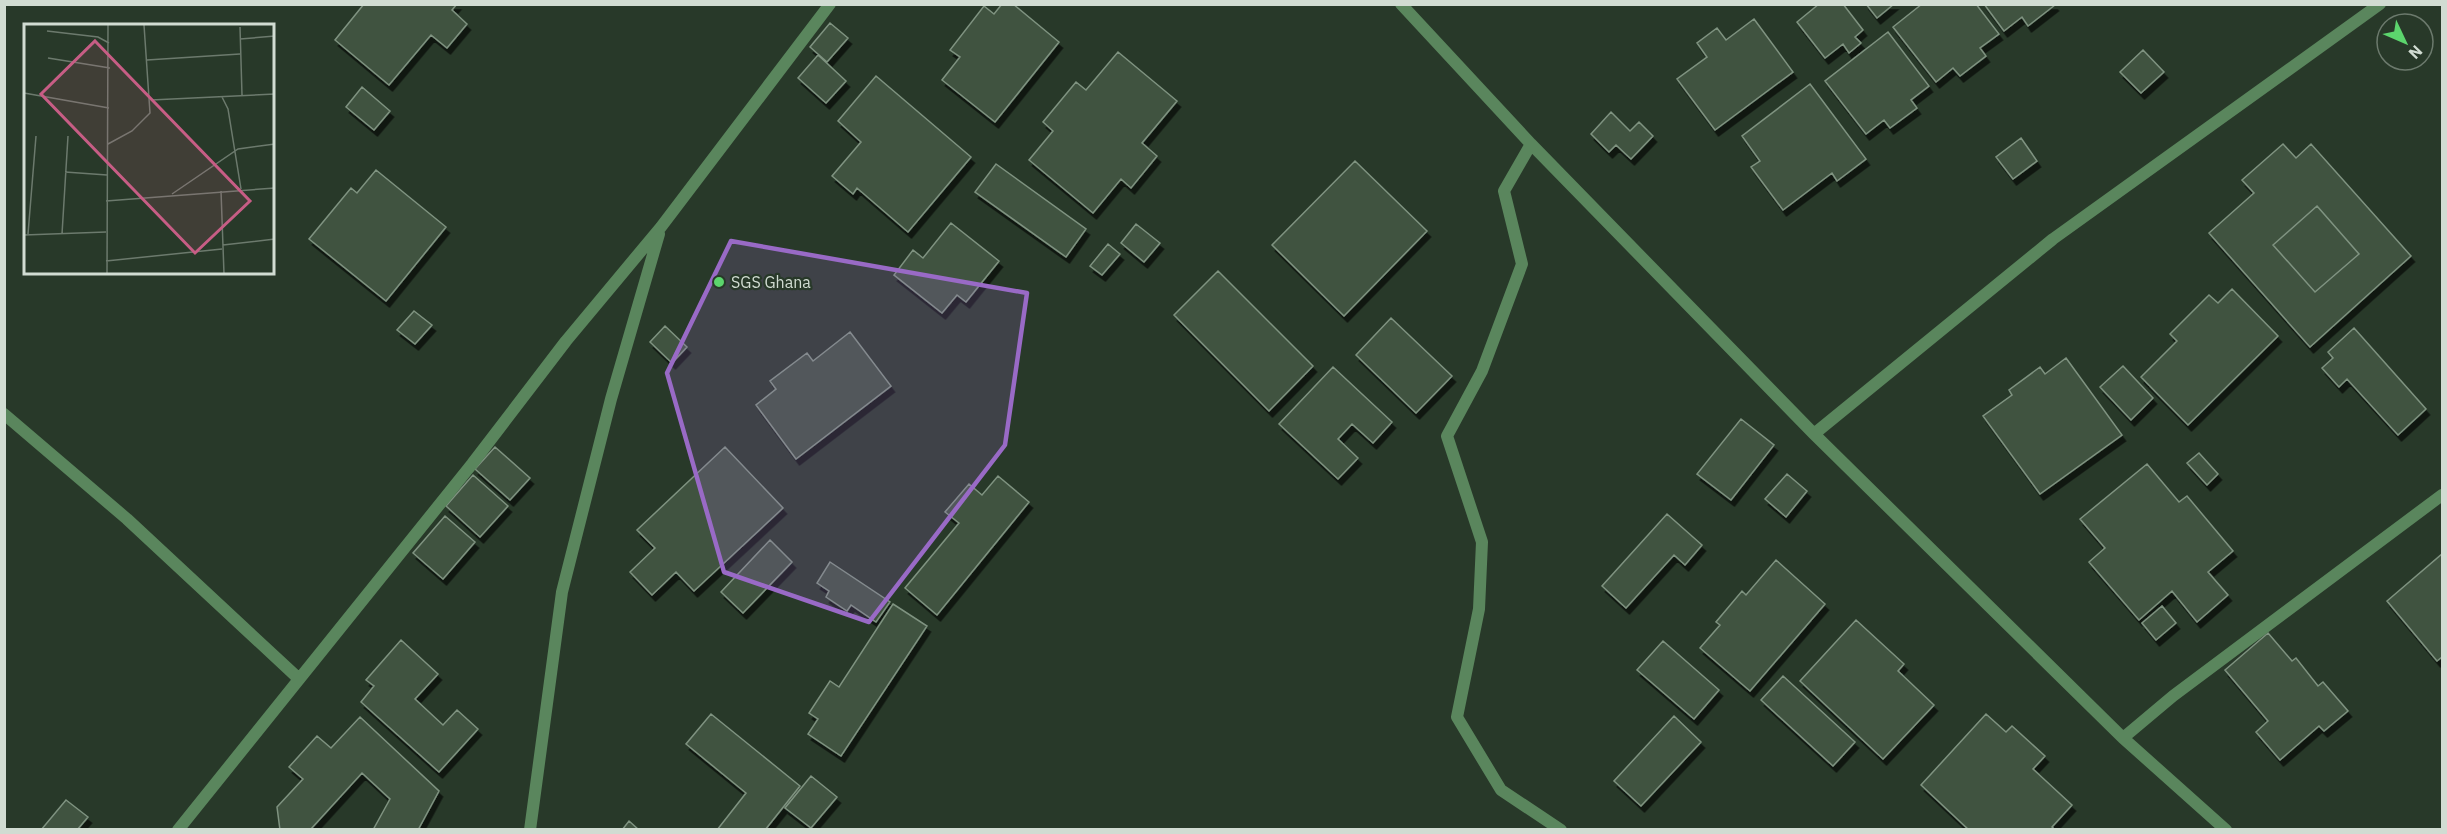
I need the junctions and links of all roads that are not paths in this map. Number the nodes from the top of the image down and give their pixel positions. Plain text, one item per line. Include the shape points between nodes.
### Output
1 (830, 4) edge
2 (1401, 4) edge
3 (2380, 4) edge
4 (1531, 144) junction
5 (661, 227) junction
6 (4, 414) edge
7 (1814, 434) junction
8 (2442, 495) edge
9 (298, 678) junction
10 (2123, 738) junction
11 (1554, 828) edge
12 (178, 830) edge
13 (530, 830) edge
14 (2226, 830) edge

1 - 5 street
2 - 4 street
3 - 7 street via 2053,239
4 - 7 street
4 - 11 street via 1504,190 1522,264 1482,370 1447,436 1482,542 1479,609 1457,717 1501,790
5 - 9 street
5 - 13 street via 611,399 562,592
6 - 9 street via 128,519
7 - 10 street
8 - 10 street via 2173,696
9 - 12 street
10 - 14 street

